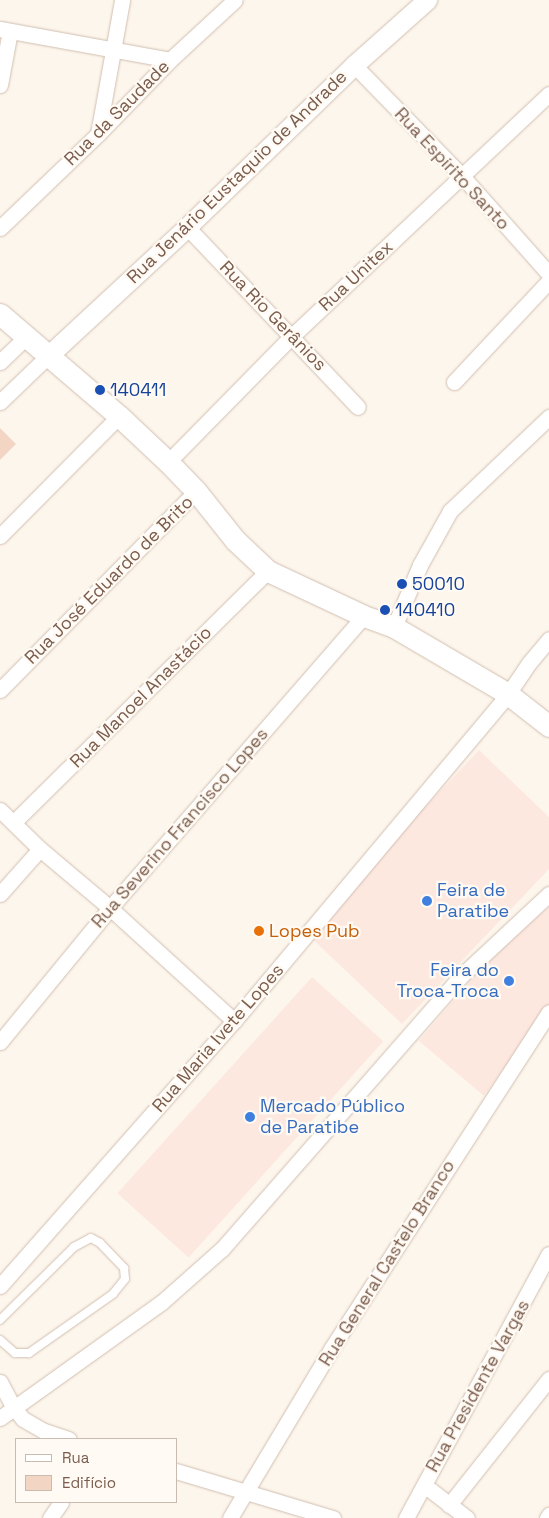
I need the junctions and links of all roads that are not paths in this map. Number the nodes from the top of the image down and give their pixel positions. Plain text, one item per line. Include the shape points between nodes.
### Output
1 (122, 0) edge
2 (235, 0) edge
3 (427, 0) edge
4 (5, 30) edge
5 (112, 48) junction
6 (170, 60) junction
7 (354, 65) junction
8 (0, 85) edge
9 (549, 94) edge
10 (98, 134) junction
11 (462, 176) junction
12 (187, 227) junction
13 (0, 228) edge
14 (549, 274) edge
15 (549, 281) edge
16 (0, 314) edge
17 (26, 336) junction
18 (292, 336) junction
19 (48, 355) junction
20 (0, 362) edge
21 (454, 382) dead end
22 (0, 402) edge
23 (358, 407) dead end
24 (119, 416) junction
25 (549, 417) edge
26 (168, 462) junction
27 (196, 492) junction
28 (0, 536) edge
29 (268, 572) junction
30 (364, 616) junction
31 (394, 627) junction
32 (549, 639) edge
33 (0, 690) edge
34 (508, 694) junction
35 (549, 726) edge
36 (0, 810) edge
37 (14, 822) junction
38 (40, 849) junction
39 (0, 894) edge
40 (549, 894) edge
41 (110, 908) junction
42 (549, 1012) edge
43 (234, 1021) junction
44 (0, 1042) edge
45 (549, 1254) edge
46 (0, 1286) edge
47 (0, 1320) edge
48 (0, 1340) edge
49 (549, 1379) edge
50 (0, 1382) edge
51 (14, 1408) junction
52 (0, 1418) edge
53 (65, 1438) edge
54 (178, 1472) edge
55 (424, 1485) junction
56 (246, 1492) junction
57 (60, 1503) edge
58 (449, 1505) junction
59 (50, 1518) edge
60 (230, 1518) edge
61 (333, 1518) edge
62 (406, 1518) edge
63 (467, 1518) edge

1 - 5 street
2 - 6 street, Rua da Saudade
3 - 7 street, Rua Jenário Eustaquio de Andrade
4 - 5 street
4 - 8 street
5 - 6 street
5 - 10 street
6 - 10 street, Rua da Saudade
7 - 11 street, Rua Espírito Santo
7 - 12 street, Rua Jenário Eustaquio de Andrade
9 - 11 street, Rua Unitex
10 - 13 street, Rua da Saudade
11 - 14 street, Rua Espírito Santo
11 - 18 street, Rua Unitex
12 - 18 street, Rua Rio Gerânios
12 - 19 street, Rua Jenário Eustaquio de Andrade
15 - 21 street
16 - 17 main road
17 - 19 main road
17 - 20 street
18 - 23 street, Rua Rio Gerânios
18 - 26 street, Rua Unitex
19 - 22 street
19 - 24 main road
24 - 26 main road
24 - 28 street
25 - 31 street via 450,511 420,565
26 - 27 main road
27 - 29 main road via 235,540
27 - 33 street, Rua José Eduardo de Brito
29 - 30 main road
29 - 37 street, Rua Manoel Anastácio
30 - 31 main road
30 - 41 street, Rua Severino Francisco Lopes
31 - 34 main road
32 - 34 street, Rua Maria Ivete Lopes
34 - 35 main road
34 - 43 street, Rua Maria Ivete Lopes
36 - 37 street
37 - 38 street
38 - 39 street
38 - 41 street
40 - 51 street via 462,975 222,1250 162,1302
41 - 43 street
41 - 44 street, Rua Severino Francisco Lopes
42 - 56 street, Rua General Castelo Branco via 332,1349
43 - 46 street, Rua Maria Ivete Lopes
45 - 55 street, Rua Presidente Vargas
47 - 48 lane via 74,1247 91,1238 124,1268 125,1278 113,1294 29,1353 15,1353
49 - 58 street
50 - 51 street
51 - 52 street
51 - 53 street via 31,1425
54 - 56 street
55 - 58 street
55 - 62 street, Rua Presidente Vargas
56 - 60 street, Rua General Castelo Branco
56 - 61 street
57 - 59 street
58 - 63 street

